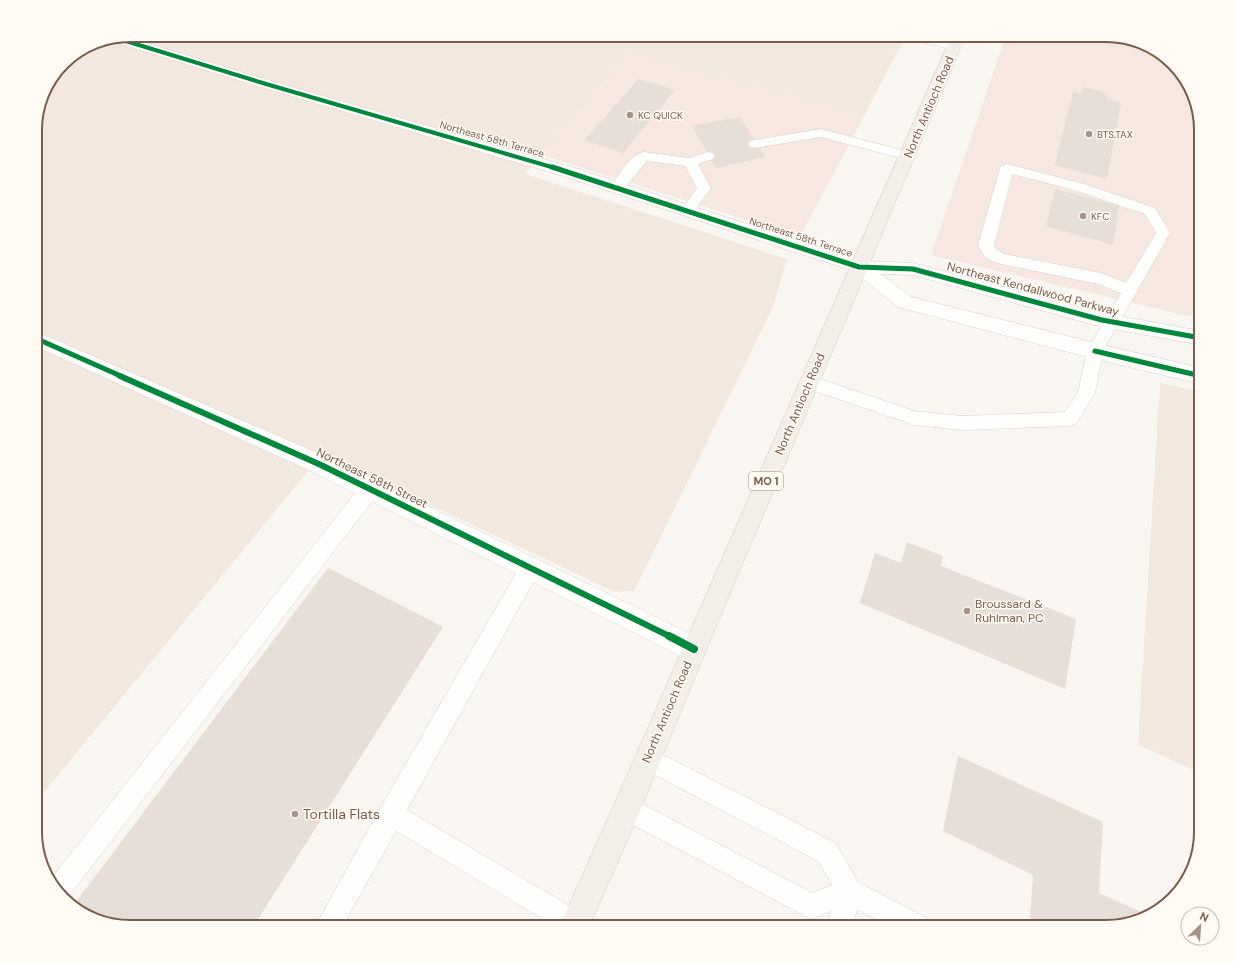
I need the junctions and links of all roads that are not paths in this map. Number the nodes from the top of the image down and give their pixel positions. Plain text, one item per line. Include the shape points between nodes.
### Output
1 (129, 42) edge
2 (956, 42) edge
3 (756, 144) dead end
4 (708, 156) dead end
5 (908, 156) junction
6 (690, 162) junction
7 (618, 188) junction
8 (688, 210) junction
9 (859, 267) junction
10 (1130, 290) junction
11 (1112, 322) junction
12 (1194, 337) edge
13 (42, 341) edge
14 (1095, 351) junction
15 (1194, 374) edge
16 (809, 382) junction
17 (370, 489) junction
18 (530, 568) junction
19 (694, 649) junction
20 (648, 759) junction
21 (627, 808) junction
22 (392, 814) junction
23 (61, 887) edge
24 (849, 892) junction
25 (332, 920) edge
26 (567, 920) edge
27 (577, 920) edge
28 (842, 920) edge
29 (904, 920) edge

1 - 7 street, Northeast 58th Terrace
2 - 5 main road, North Antioch Road / MO 1
3 - 5 lane via 822,133
4 - 6 lane
5 - 9 main road, North Antioch Road / MO 1
6 - 7 lane via 644,156
6 - 8 lane via 704,188
7 - 8 street, Northeast 58th Terrace
8 - 9 street, Northeast 58th Terrace
9 - 11 street, Northeast Kendallwood Parkway via 913,269
9 - 14 street via 905,302
9 - 16 main road, North Antioch Road / MO 1
10 - 10 lane via 1101,280 1001,259 988,251 986,246 1007,168 1079,187 1150,211 1163,233
10 - 11 lane
11 - 12 street, Northeast Kendallwood Parkway
11 - 14 lane
13 - 17 street, Northeast 58th Street via 321,464
14 - 15 street
14 - 16 lane via 1086,393 1070,418 962,423 914,418
16 - 19 main road, North Antioch Road / MO 1
17 - 18 street, Northeast 58th Street
17 - 23 lane
18 - 19 street, Northeast 58th Street
18 - 22 lane
19 - 20 main road, North Antioch Road / MO 1
20 - 21 main road, North Antioch Road / MO 1
20 - 24 lane via 827,852
21 - 24 lane via 812,906
21 - 27 main road, North Antioch Road / MO 1
22 - 25 lane
22 - 26 lane
24 - 28 lane
24 - 29 lane

